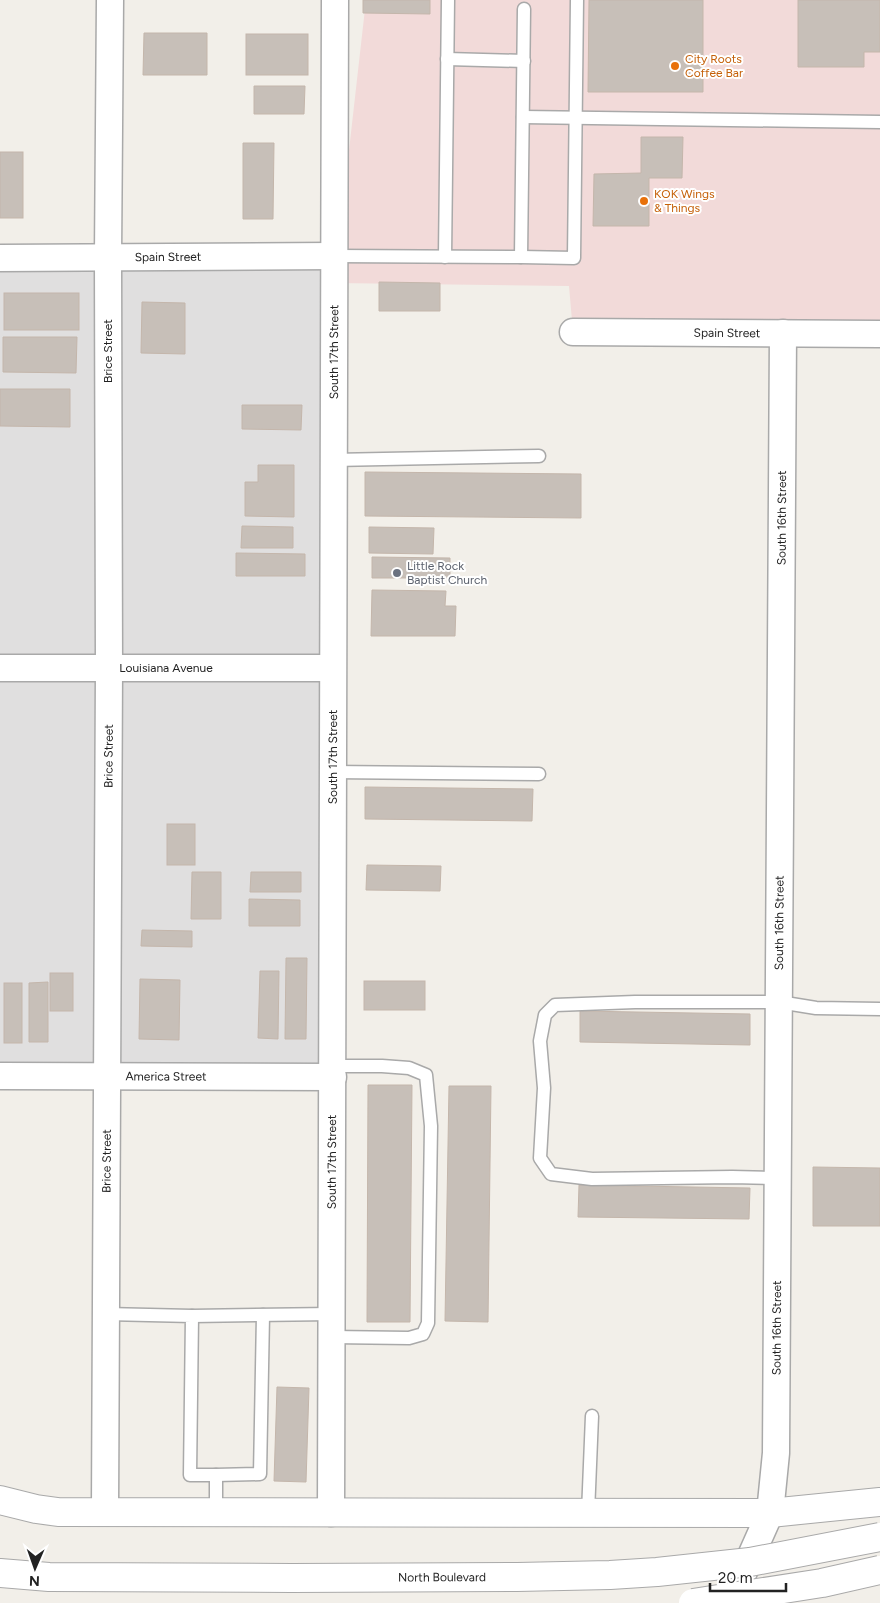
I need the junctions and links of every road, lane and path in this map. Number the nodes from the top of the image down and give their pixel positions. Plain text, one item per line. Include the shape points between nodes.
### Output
1 (110, 0) edge
2 (335, 0) edge
3 (448, 0) edge
4 (577, 0) edge
5 (524, 9) dead end
6 (447, 59) junction
7 (524, 61) junction
8 (523, 117) junction
9 (576, 118) junction
10 (880, 122) edge
11 (334, 256) junction
12 (445, 257) junction
13 (521, 257) junction
14 (0, 258) edge
15 (108, 258) junction
16 (573, 332) dead end
17 (783, 333) junction
18 (880, 334) edge
19 (540, 456) dead end
20 (333, 460) junction
21 (0, 668) edge
22 (109, 668) junction
23 (332, 668) junction
24 (332, 772) junction
25 (539, 774) dead end
26 (778, 1002) junction
27 (880, 1009) edge
28 (333, 1072) junction
29 (0, 1076) edge
30 (107, 1076) junction
31 (778, 1178) junction
32 (106, 1314) junction
33 (263, 1315) junction
34 (192, 1316) junction
35 (332, 1326) junction
36 (592, 1416) dead end
37 (216, 1475) junction
38 (0, 1500) edge
39 (880, 1502) edge
40 (105, 1512) junction
41 (216, 1512) junction
42 (331, 1513) junction
43 (588, 1513) junction
44 (770, 1513) junction
45 (880, 1536) edge
46 (880, 1570) edge
47 (0, 1573) edge
48 (733, 1600) edge
49 (693, 1603) edge

1 - 15 street, Brice Street
2 - 11 street, South 17th Street
3 - 6 lane
4 - 9 lane
5 - 7 lane
6 - 7 lane
6 - 12 lane
7 - 8 lane
8 - 9 lane
8 - 13 lane
9 - 10 lane
9 - 13 lane via 574,258
11 - 12 lane
11 - 15 street, Spain Street
11 - 20 street, South 17th Street
12 - 13 lane
14 - 15 street, Spain Street
15 - 22 street, Brice Street
16 - 17 street, Spain Street
17 - 18 street, Spain Street
17 - 26 street, South 16th Street
19 - 20 lane
20 - 23 street, South 17th Street
21 - 22 street, Louisiana Avenue
22 - 23 street, Louisiana Avenue
22 - 30 street, Brice Street
23 - 24 street, South 17th Street
24 - 25 lane
24 - 28 street, South 17th Street
26 - 27 lane via 816,1008
26 - 31 street, South 16th Street
26 - 31 lane via 555,1005 545,1015 540,1041 544,1088 540,1158 550,1174 592,1179
28 - 30 street, America Street
28 - 35 street, South 17th Street
28 - 35 lane via 382,1066 409,1068 426,1075 430,1126 428,1323 423,1334 409,1338
29 - 30 street, America Street
30 - 32 street, Brice Street
31 - 44 street, South 16th Street via 776,1453
32 - 34 lane
32 - 40 street, Brice Street
33 - 34 lane
33 - 35 lane
33 - 37 lane via 260,1474
34 - 37 lane via 190,1475
35 - 42 street, South 17th Street
36 - 43 lane
37 - 41 lane
38 - 40 street via 58,1512
39 - 44 street
40 - 41 street
41 - 42 street
42 - 43 street
43 - 44 street
44 - 48 street, South 16th Street
45 - 47 street, North Boulevard, bridge via 750,1562 610,1575 292,1578 49,1577
46 - 49 street, bridge via 822,1583

